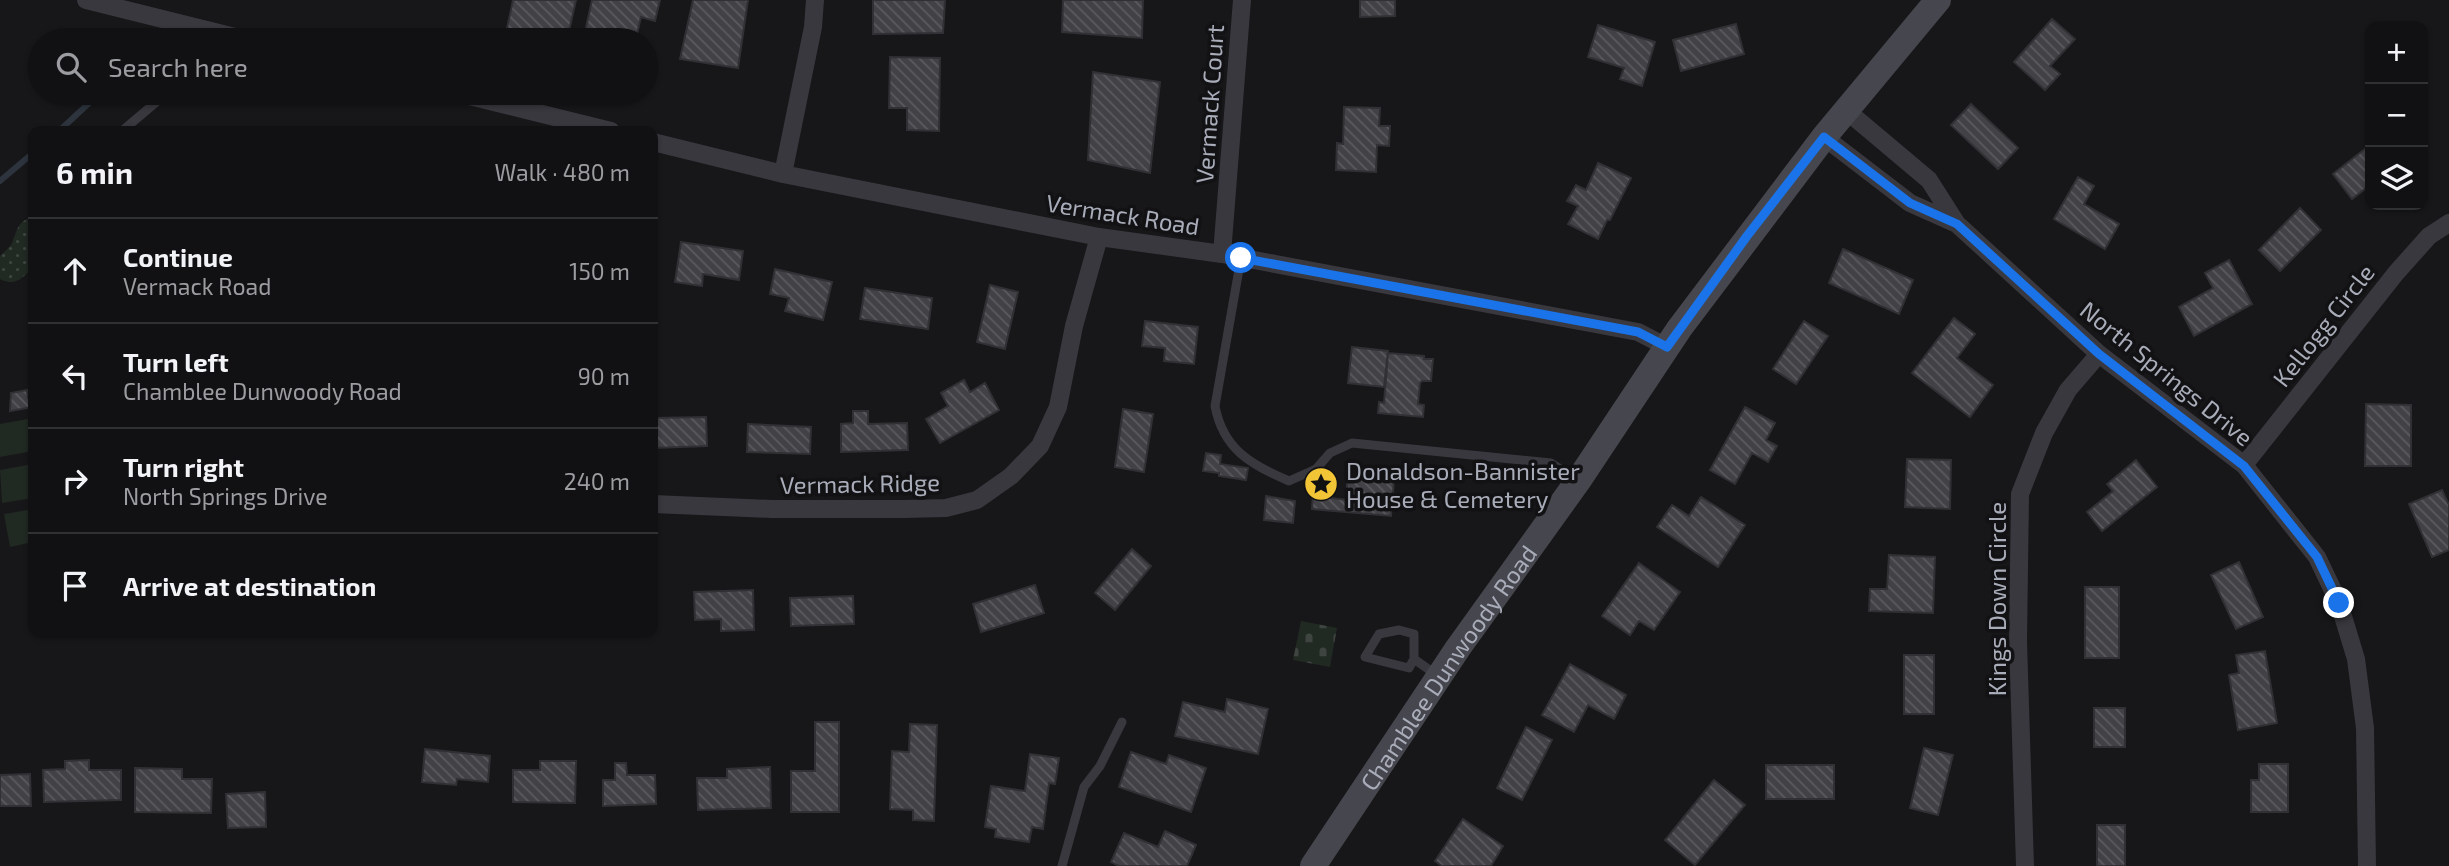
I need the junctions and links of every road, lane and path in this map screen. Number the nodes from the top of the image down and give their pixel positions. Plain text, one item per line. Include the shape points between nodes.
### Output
1 (86, 0) edge
2 (815, 0) edge
3 (1242, 0) edge
4 (1938, 0) edge
5 (168, 28) edge
6 (153, 105) edge
7 (506, 105) edge
8 (1847, 111) junction
9 (128, 126) edge
10 (591, 126) edge
11 (1824, 137) junction
12 (658, 143) edge
13 (783, 174) junction
14 (2449, 223) edge
15 (1957, 224) junction
16 (1099, 237) junction
17 (1222, 254) junction
18 (1241, 258) junction
19 (1667, 347) junction
20 (2099, 354) junction
21 (2244, 466) junction
22 (1578, 481) junction
23 (658, 504) edge
24 (1414, 659) junction
25 (1439, 677) junction
26 (1122, 722) dead end
27 (1062, 866) edge
28 (1313, 866) edge
29 (2025, 866) edge
30 (2367, 866) edge

1 - 5 street
2 - 13 street
3 - 17 street, Vermack Court
4 - 8 street, Chamblee Dunwoody Road
6 - 9 lane
7 - 10 street
8 - 11 street, Chamblee Dunwoody Road
8 - 15 street, North Springs Drive via 1929,180
11 - 15 street, North Springs Drive via 1910,203
11 - 19 street, Chamblee Dunwoody Road
12 - 13 street, Vermack Road
13 - 16 street, Vermack Road
14 - 21 street, Kellogg Circle via 2429,236 2396,273
15 - 20 street, North Springs Drive
16 - 17 street, Vermack Road
16 - 23 street, Vermack Ridge via 1058,407 1040,446 1011,476 977,500 946,508 904,509
17 - 18 street, Vermack Road
18 - 19 street, Vermack Road via 1638,332
18 - 22 lane via 1215,406 1219,426 1233,449 1266,471 1289,481 1316,469 1330,453 1352,443 1551,463
19 - 22 street, Chamblee Dunwoody Road
20 - 21 street, North Springs Drive
20 - 29 street, Kings Down Circle via 2068,390 2044,433 2020,494 2018,640
21 - 30 street, North Springs Drive via 2317,557 2339,603 2356,659 2365,728
22 - 25 street, Chamblee Dunwoody Road
24 - 24 lane via 1414,634 1399,630 1379,634 1365,657 1409,668
24 - 25 lane
25 - 28 street, Chamblee Dunwoody Road
26 - 27 lane via 1084,787

